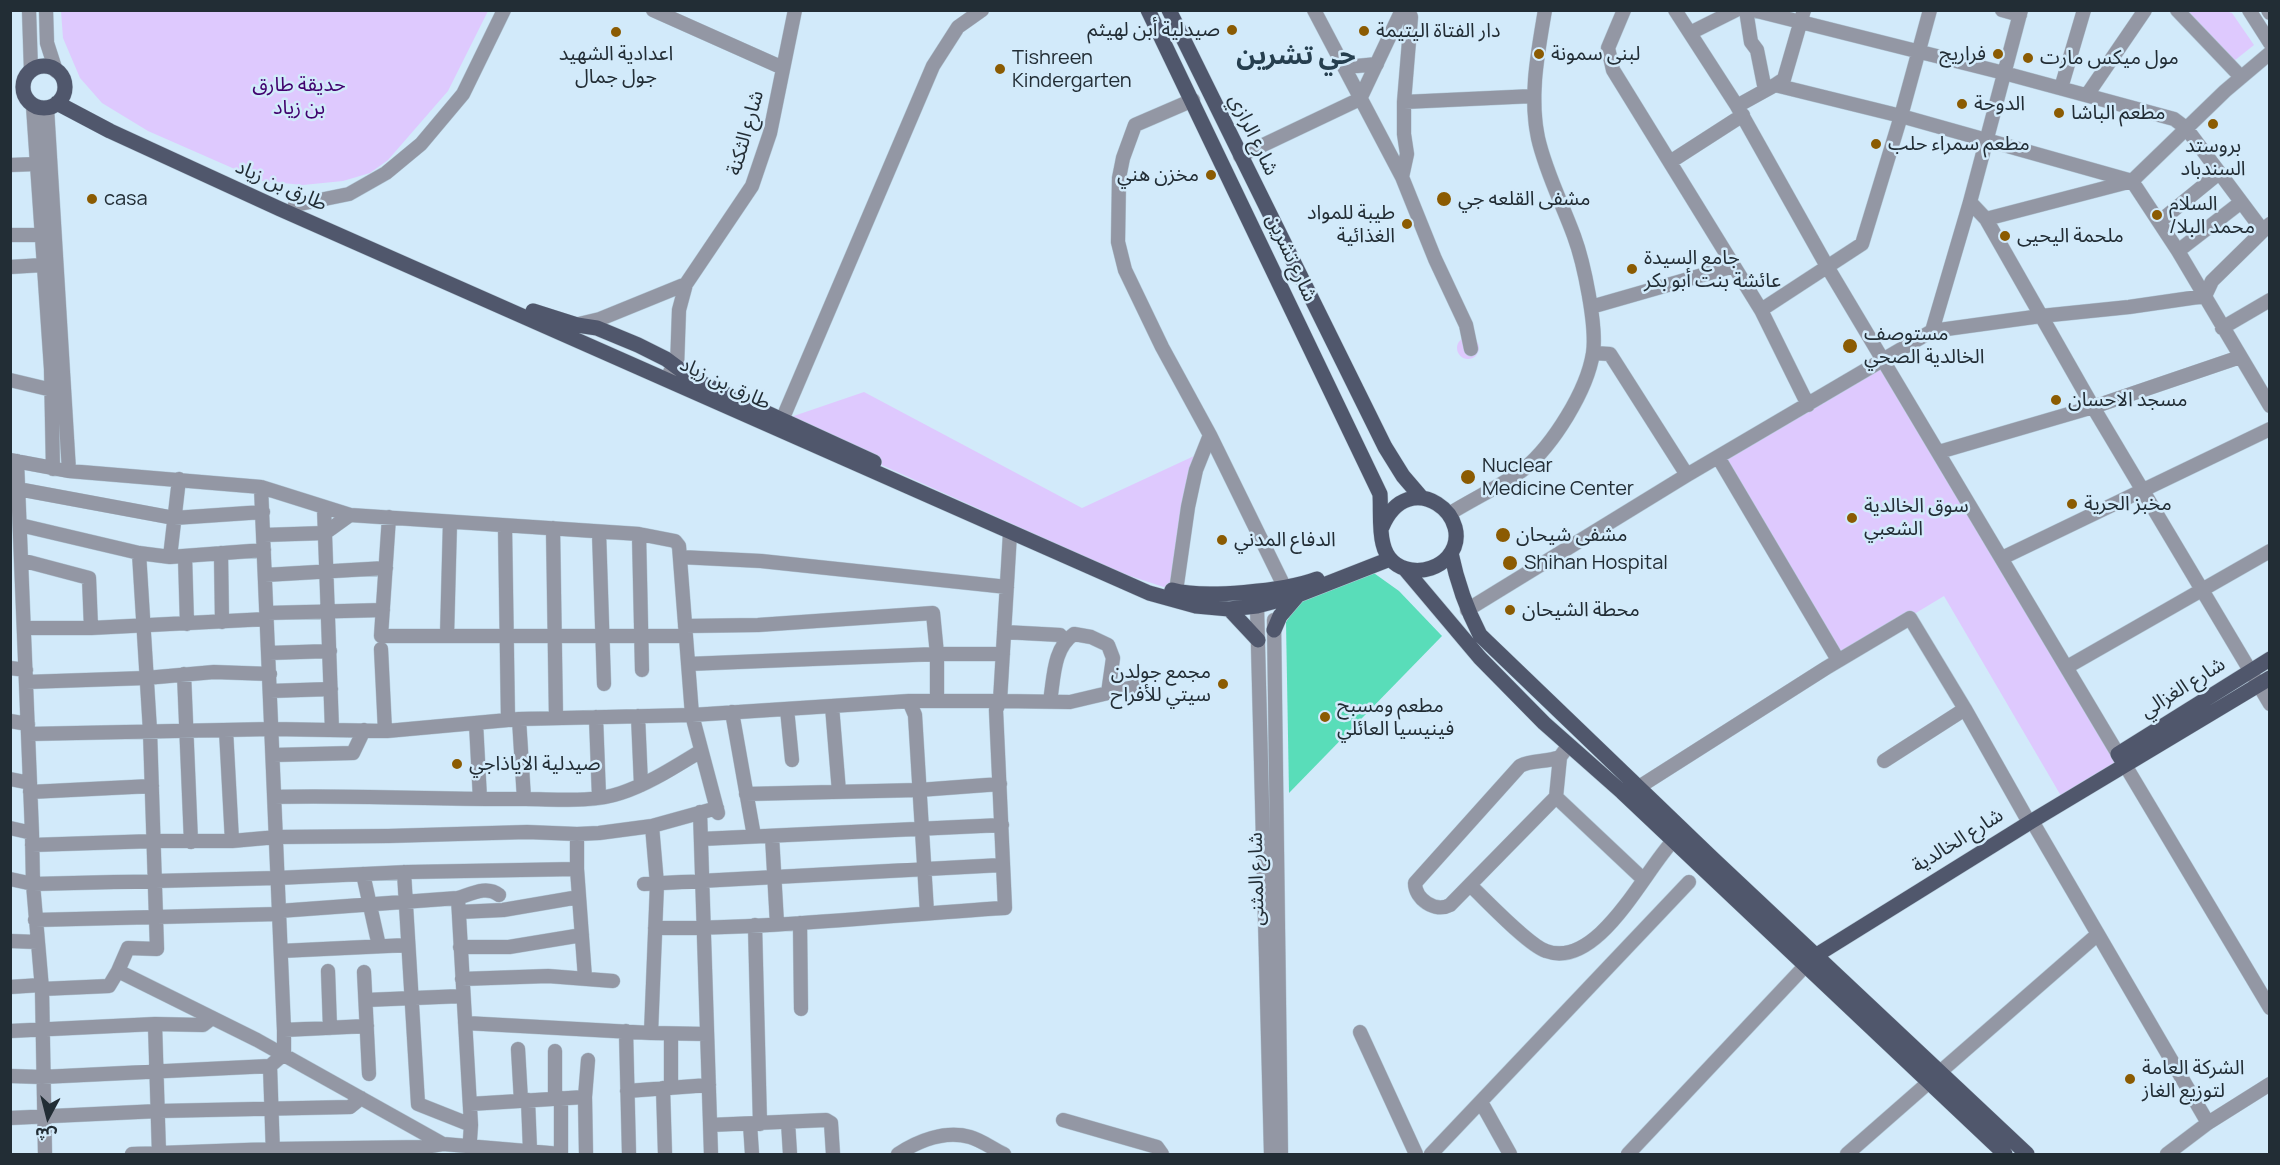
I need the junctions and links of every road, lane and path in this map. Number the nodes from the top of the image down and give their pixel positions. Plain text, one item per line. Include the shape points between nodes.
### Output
1 (29, 10) edge
2 (46, 10) edge
3 (504, 10) edge
4 (653, 10) edge
5 (795, 10) edge
6 (982, 10) edge
7 (1148, 10) edge
8 (1169, 10) edge
9 (1314, 10) edge
10 (1402, 10) edge
11 (1408, 10) edge
12 (1545, 10) edge
13 (1624, 10) edge
14 (1675, 10) edge
15 (1736, 10) edge
16 (1746, 10) edge
17 (1753, 10) edge
18 (1930, 10) edge
19 (2002, 10) edge
20 (2084, 10) edge
21 (2145, 10) edge
22 (2177, 10) edge
23 (2249, 10) edge
24 (2020, 13) edge
25 (1802, 17) edge
26 (1690, 33) junction
27 (2270, 44) edge
28 (1919, 51) junction
29 (2270, 53) edge
30 (1340, 63) junction
31 (1377, 64) junction
32 (783, 68) junction
33 (56, 71) junction
34 (2004, 73) junction
35 (22, 77) edge
36 (2241, 77) junction
37 (1770, 88) junction
38 (2061, 88) junction
39 (2087, 95) junction
40 (1534, 96) junction
41 (1359, 99) junction
42 (1193, 100) junction
43 (1404, 102) junction
44 (50, 103) junction
45 (1740, 111) junction
46 (1901, 116) junction
47 (2186, 128) junction
48 (1986, 139) junction
49 (1240, 156) junction
50 (1670, 162) junction
51 (36, 164) junction
52 (10, 165) edge
53 (2219, 173) junction
54 (1402, 177) junction
55 (2132, 181) junction
56 (1970, 202) junction
57 (2240, 203) junction
58 (296, 206) junction
59 (1986, 219) junction
60 (2159, 222) junction
61 (2266, 227) edge
62 (10, 235) edge
63 (41, 235) junction
64 (2178, 251) junction
65 (43, 265) junction
66 (1734, 266) junction
67 (10, 267) edge
68 (1828, 268) junction
69 (687, 284) junction
70 (2205, 296) junction
71 (2270, 300) edge
72 (1591, 307) junction
73 (1761, 310) junction
74 (2041, 316) junction
75 (599, 323) junction
76 (2222, 328) junction
77 (1932, 331) junction
78 (588, 346) junction
79 (1471, 349) dead end
80 (1593, 353) junction
81 (2240, 357) junction
82 (1884, 360) junction
83 (677, 367) junction
84 (662, 378) junction
85 (10, 380) edge
86 (52, 390) junction
87 (2268, 399) edge
88 (1808, 405) junction
89 (2093, 407) junction
90 (782, 420) junction
91 (2270, 429) edge
92 (1210, 435) junction
93 (1939, 452) junction
94 (1718, 457) junction
95 (14, 461) edge
96 (53, 469) junction
97 (69, 471) junction
98 (1687, 475) junction
99 (179, 479) junction
100 (261, 487) junction
101 (18, 489) junction
102 (2144, 491) junction
103 (1421, 497) junction
104 (324, 507) junction
105 (263, 512) junction
106 (1449, 513) junction
107 (350, 515) junction
108 (174, 518) junction
109 (389, 518) junction
110 (17, 520) edge
111 (450, 522) junction
112 (506, 526) junction
113 (1382, 527) junction
114 (553, 528) junction
115 (599, 532) junction
116 (1010, 532) junction
117 (325, 533) junction
118 (639, 534) junction
119 (264, 535) junction
120 (264, 550) junction
121 (2270, 551) edge
122 (139, 553) junction
123 (221, 553) junction
124 (1451, 553) junction
125 (185, 556) junction
126 (1389, 556) junction
127 (170, 557) junction
128 (680, 557) junction
129 (2002, 558) junction
130 (18, 566) edge
131 (386, 568) junction
132 (1405, 569) junction
133 (327, 572) junction
134 (265, 575) junction
135 (1007, 587) junction
136 (2203, 589) junction
137 (1176, 591) junction
138 (1274, 598) junction
139 (1229, 609) junction
140 (383, 610) junction
141 (1467, 610) junction
142 (328, 612) junction
143 (267, 616) junction
144 (19, 621) edge
145 (222, 622) junction
146 (187, 624) junction
147 (144, 625) junction
148 (91, 628) junction
149 (1274, 630) junction
150 (686, 631) junction
151 (1004, 632) junction
152 (447, 636) junction
153 (505, 636) junction
154 (555, 636) junction
155 (603, 636) junction
156 (641, 636) junction
157 (1065, 640) junction
158 (1258, 640) junction
159 (381, 649) dead end
160 (330, 651) junction
161 (269, 653) junction
162 (937, 654) junction
163 (1003, 654) junction
164 (2270, 659) edge
165 (1839, 660) junction
166 (688, 664) junction
167 (2067, 667) junction
168 (10, 668) edge
169 (642, 670) dead end
170 (2249, 671) junction
171 (184, 674) junction
172 (270, 674) junction
173 (26, 676) junction
174 (146, 678) junction
175 (2264, 681) edge
176 (604, 684) dead end
177 (1142, 685) dead end
178 (331, 689) junction
179 (270, 691) junction
180 (1107, 693) junction
181 (909, 701) junction
182 (937, 701) junction
183 (1000, 701) junction
184 (1050, 702) junction
185 (2270, 704) edge
186 (832, 706) junction
187 (787, 709) junction
188 (1965, 709) junction
189 (732, 712) junction
190 (692, 715) junction
191 (638, 716) junction
192 (596, 717) junction
193 (556, 718) junction
194 (513, 719) junction
195 (10, 721) edge
196 (476, 723) junction
197 (28, 729) junction
198 (272, 729) junction
199 (226, 730) junction
200 (332, 730) junction
201 (364, 730) junction
202 (150, 731) junction
203 (187, 731) junction
204 (385, 731) junction
205 (702, 751) junction
206 (1564, 752) junction
207 (273, 755) junction
208 (2122, 759) junction
209 (792, 760) dead end
210 (1884, 761) dead end
211 (10, 779) edge
212 (641, 784) junction
213 (1000, 784) junction
214 (152, 786) junction
215 (1639, 787) junction
216 (30, 788) junction
217 (919, 790) junction
218 (839, 792) junction
219 (746, 794) junction
220 (275, 797) junction
221 (599, 797) junction
222 (1556, 797) junction
223 (524, 799) junction
224 (480, 800) junction
225 (700, 812) junction
226 (2031, 821) junction
227 (1002, 825) junction
228 (652, 826) junction
229 (10, 828) edge
230 (921, 828) junction
231 (577, 834) junction
232 (754, 836) junction
233 (772, 836) junction
234 (277, 837) junction
235 (32, 839) junction
236 (701, 839) junction
237 (155, 841) junction
238 (1673, 841) junction
239 (191, 842) junction
240 (232, 842) junction
241 (1002, 865) junction
242 (924, 868) junction
243 (577, 869) junction
244 (404, 872) junction
245 (363, 874) junction
246 (774, 877) junction
247 (277, 878) junction
248 (10, 879) edge
249 (1643, 879) junction
250 (156, 880) junction
251 (702, 880) junction
252 (1689, 882) dead end
253 (33, 884) junction
254 (650, 884) junction
255 (1470, 885) junction
256 (499, 895) dead end
257 (579, 897) junction
258 (406, 902) junction
259 (369, 904) junction
260 (458, 905) junction
261 (279, 912) junction
262 (927, 913) junction
263 (156, 916) junction
264 (35, 920) junction
265 (800, 923) junction
266 (777, 924) junction
267 (755, 925) junction
268 (655, 928) junction
269 (704, 928) junction
270 (2098, 934) junction
271 (582, 935) junction
272 (10, 941) edge
273 (37, 942) junction
274 (408, 945) junction
275 (379, 946) junction
276 (460, 947) junction
277 (281, 951) junction
278 (1810, 961) junction
279 (118, 971) junction
280 (328, 971) dead end
281 (364, 972) dead end
282 (585, 978) junction
283 (462, 979) junction
284 (613, 981) dead end
285 (10, 987) edge
286 (41, 987) junction
287 (463, 996) junction
288 (412, 998) junction
289 (366, 1000) junction
290 (2270, 1008) edge
291 (801, 1009) dead end
292 (212, 1018) junction
293 (465, 1023) junction
294 (155, 1024) junction
295 (367, 1026) junction
296 (330, 1028) junction
297 (41, 1030) junction
298 (284, 1030) junction
299 (10, 1031) edge
300 (626, 1031) junction
301 (1360, 1032) dead end
302 (651, 1033) junction
303 (671, 1034) junction
304 (707, 1034) junction
305 (518, 1049) dead end
306 (555, 1051) dead end
307 (284, 1054) junction
308 (588, 1060) dead end
309 (270, 1066) junction
310 (156, 1071) junction
311 (369, 1074) dead end
312 (10, 1076) edge
313 (42, 1077) junction
314 (1934, 1078) junction
315 (2270, 1084) edge
316 (709, 1086) junction
317 (667, 1088) junction
318 (627, 1091) junction
319 (585, 1097) junction
320 (361, 1098) junction
321 (558, 1098) junction
322 (524, 1100) junction
323 (1480, 1102) junction
324 (470, 1104) junction
325 (271, 1108) junction
326 (159, 1111) junction
327 (1468, 1115) junction
328 (10, 1118) edge
329 (43, 1118) junction
330 (1063, 1120) dead end
331 (788, 1122) junction
332 (1491, 1123) junction
333 (2208, 1123) junction
334 (755, 1124) junction
335 (471, 1125) junction
336 (710, 1125) junction
337 (443, 1144) junction
338 (917, 1149) edge
339 (530, 1150) junction
340 (469, 1151) edge
341 (273, 1152) edge
342 (159, 1154) edge
343 (45, 1155) edge
344 (132, 1155) edge
345 (561, 1155) edge
346 (586, 1155) edge
347 (629, 1155) edge
348 (665, 1155) edge
349 (711, 1155) edge
350 (752, 1155) edge
351 (790, 1155) edge
352 (833, 1155) edge
353 (898, 1155) edge
354 (1004, 1155) edge
355 (1162, 1155) edge
356 (1271, 1155) edge
357 (1281, 1155) edge
358 (1416, 1155) edge
359 (1431, 1155) edge
360 (1510, 1155) edge
361 (1628, 1155) edge
362 (1847, 1155) edge
363 (2005, 1155) edge
364 (2027, 1155) edge
365 (2168, 1155) edge

1 - 35 street
2 - 33 street via 47,43
3 - 58 street via 463,94 421,144 387,173 349,194
4 - 32 street
5 - 32 street, شارع الثكنة
6 - 90 street via 958,27 933,66
7 - 42 main road, شارع تشرين
8 - 49 main road, شارع الرازي
9 - 30 street
10 - 31 street
11 - 43 street via 1411,17
12 - 40 street
13 - 50 street via 1608,48 1613,70
14 - 26 street
15 - 26 street
16 - 37 street via 1751,42 1758,50
17 - 25 street
18 - 28 street
19 - 24 street
20 - 38 street
21 - 39 street
22 - 36 street
23 - 27 street
24 - 34 street
25 - 28 street
25 - 37 street via 1784,79
26 - 45 street
28 - 34 street
28 - 46 street
29 - 36 street
30 - 31 street
30 - 41 street
31 - 41 street
32 - 69 street, شارع الثكنة via 770,133 752,186
33 - 35 main road via 43,66
33 - 44 main road via 64,82
34 - 38 street
34 - 48 street
35 - 44 main road via 24,95
36 - 47 street
37 - 45 street
37 - 46 street
38 - 39 street
39 - 47 street via 2174,119
40 - 43 street
40 - 72 street via 1546,166 1575,237
41 - 49 street
41 - 54 street
42 - 92 street via 1136,125 1119,178 1118,242 1125,270
42 - 113 main road, شارع تشرين via 1380,494
43 - 54 street via 1407,154
44 - 51 street
44 - 58 main road via 114,122
44 - 78 main road, طارق بن زياد
44 - 97 street
45 - 50 street
45 - 68 street
46 - 48 street
46 - 68 street via 1862,244
47 - 53 street
47 - 55 street
48 - 55 street
48 - 56 street
49 - 103 main road, شارع الرازي via 1385,447
50 - 66 street
51 - 52 street
51 - 63 street
53 - 57 street
53 - 60 street
54 - 79 street via 1466,325
55 - 59 street
55 - 60 street
56 - 59 street
56 - 77 street
57 - 61 street
57 - 64 street
58 - 75 main road via 545,316 577,325
59 - 74 street
60 - 64 street
61 - 70 street via 2212,281
62 - 63 street
63 - 65 street
64 - 70 street
65 - 67 street
65 - 86 street
66 - 72 street
66 - 73 street
68 - 73 street
68 - 82 street
69 - 75 street
69 - 83 street, شارع الثكنة via 679,310
70 - 74 street
70 - 76 street
71 - 76 street
72 - 80 street
73 - 88 street
74 - 77 street
74 - 89 street
75 - 78 street
75 - 83 main road
76 - 81 street
77 - 82 street
78 - 84 main road, طارق بن زياد
80 - 98 street via 1610,354
80 - 106 street via 1576,403 1524,469
81 - 87 street
81 - 89 street
82 - 88 street
82 - 93 street
83 - 84 street
83 - 90 main road
84 - 116 main road, طارق بن زياد
85 - 86 street
86 - 96 street
88 - 94 street
89 - 93 street
89 - 102 street
90 - 137 main road via 1124,574
91 - 102 street
92 - 137 street via 1188,507
92 - 138 street
93 - 129 street
94 - 98 street
94 - 165 street
95 - 96 street
95 - 101 street
96 - 97 street
97 - 99 street
98 - 141 street
99 - 100 street
99 - 108 street
100 - 104 street
100 - 105 street
101 - 108 street
101 - 110 street
102 - 129 street
102 - 136 street
103 - 106 main road via 1440,504
103 - 113 main road via 1396,504
104 - 107 street
104 - 117 street
105 - 108 street
105 - 119 street
106 - 124 main road via 1455,530
107 - 109 street
107 - 117 street
108 - 127 street
109 - 111 street
109 - 131 street
110 - 122 street
110 - 130 street
111 - 112 street
111 - 152 street
112 - 114 street
112 - 153 street
113 - 126 main road via 1383,545
114 - 115 street
114 - 154 street
115 - 118 street
115 - 155 street
116 - 135 street
116 - 139 main road, طارق بن زياد via 1149,593 1196,606
117 - 119 street
117 - 133 street
118 - 128 street via 675,541
118 - 156 street
119 - 120 street
120 - 123 street
120 - 134 street
121 - 136 street
122 - 127 street
122 - 147 street
123 - 125 street
123 - 145 street
124 - 132 main road via 1441,564 1425,571
124 - 141 main road
125 - 127 street
125 - 146 street
126 - 132 main road
126 - 138 main road
128 - 135 street via 761,561
128 - 150 street
129 - 167 street
130 - 144 street
130 - 148 street via 89,578
131 - 133 street
131 - 140 street
132 - 206 main road
133 - 134 street
133 - 142 street
134 - 143 street
135 - 151 street
136 - 167 street
136 - 170 street
137 - 138 main road
138 - 139 main road, طارق بن زياد
138 - 149 street, شارع المثنى
138 - 149 main road via 1281,616
138 - 158 street, شارع المثنى
139 - 158 main road
140 - 142 street
140 - 152 street via 381,636
141 - 215 main road via 1480,635
142 - 143 street
142 - 160 street
143 - 145 street
143 - 161 street
144 - 148 street
144 - 173 street
145 - 146 street
146 - 147 street
147 - 148 street
147 - 174 street
149 - 357 street, شارع المثنى
150 - 156 street
150 - 162 street via 933,613
150 - 166 street
151 - 157 street via 1060,635
151 - 163 street
152 - 153 street
153 - 154 street
153 - 194 street
154 - 155 street
154 - 193 street
155 - 156 street
155 - 176 street
156 - 169 street
157 - 180 street via 1074,634 1108,645 1113,658
157 - 184 street via 1057,660
158 - 356 street, شارع المثنى
159 - 204 street
160 - 161 street
160 - 178 street
161 - 172 street
162 - 163 street
162 - 166 street
162 - 182 street
163 - 183 street
164 - 170 main road, شارع الغزالي
165 - 188 street via 1910,618
165 - 215 street
166 - 190 street
167 - 208 street
168 - 173 street
170 - 175 street
170 - 208 main road, شارع الغزالي
171 - 172 street
171 - 174 street
171 - 203 street
172 - 179 street
173 - 174 street
173 - 197 street
174 - 202 street
175 - 185 street
175 - 208 main road
177 - 180 street
178 - 179 street
178 - 200 street
179 - 198 street
180 - 184 street via 1070,702
181 - 182 street
181 - 186 street
181 - 217 street via 915,715
182 - 183 street
183 - 184 street
183 - 213 street via 996,710
186 - 187 street
186 - 218 street
187 - 189 street
187 - 209 street
188 - 210 street
188 - 226 street
189 - 190 street
189 - 219 street
190 - 191 street
190 - 205 street
191 - 192 street
191 - 212 street
192 - 193 street
192 - 221 street
193 - 194 street
194 - 196 street
194 - 223 street
195 - 197 street
196 - 204 street
196 - 224 street
197 - 202 street
197 - 216 street
198 - 199 street
198 - 200 street
198 - 207 street
199 - 203 street
199 - 240 street
200 - 201 street
201 - 204 street
201 - 207 street via 353,753
202 - 203 street
202 - 214 street
203 - 239 street
205 - 212 street
205 - 225 street via 717,811
206 - 222 street
206 - 238 main road via 1622,792
206 - 255 street via 1548,762 1528,761 1520,766 1415,887 1428,903 1444,908
207 - 220 street
208 - 226 main road, شارع الخالدية
208 - 290 street
211 - 216 street
212 - 221 street via 620,794
213 - 217 street
213 - 227 street
214 - 216 street
214 - 237 street
215 - 278 main road
216 - 235 street
217 - 218 street
217 - 230 street
218 - 219 street
219 - 232 street
220 - 224 street via 350,795
220 - 234 street
221 - 223 street
222 - 249 street
222 - 255 street
223 - 224 street
225 - 228 street
225 - 236 street
226 - 270 street
226 - 278 main road, شارع الخالدية
227 - 230 street
227 - 241 street
228 - 231 street
228 - 254 street
229 - 235 street
230 - 233 street
230 - 242 street
231 - 234 street via 527,831
231 - 243 street
232 - 233 street
232 - 236 street
233 - 246 street
234 - 240 street
234 - 247 street
235 - 237 street
235 - 253 street
236 - 251 street
237 - 239 street
237 - 250 street
238 - 249 street
238 - 278 main road
239 - 240 street
241 - 242 street
241 - 262 street via 1005,908
242 - 246 street
242 - 262 street
243 - 244 street
243 - 257 street
244 - 245 street
244 - 258 street
245 - 247 street
245 - 259 street
246 - 251 street
246 - 266 street
247 - 250 street
247 - 261 street
248 - 253 street
249 - 255 street via 1636,893 1593,941 1561,953 1545,951 1527,938
250 - 253 street
250 - 263 street
251 - 254 street
251 - 269 street
252 - 323 street
253 - 264 street
254 - 268 street
256 - 260 street via 478,891
257 - 260 street via 503,910
257 - 271 street
258 - 259 street
258 - 260 street
258 - 274 street
259 - 261 street
259 - 275 street
260 - 276 street
261 - 263 street
261 - 277 street
262 - 265 street
263 - 264 street
263 - 279 street via 157,949 128,948
264 - 273 street
265 - 266 street
265 - 291 street
266 - 267 street
267 - 269 street
267 - 334 street
268 - 269 street
268 - 302 street
269 - 304 street
270 - 314 street
270 - 333 street
271 - 276 street via 509,947
271 - 282 street
272 - 273 street
273 - 286 street
274 - 275 street
274 - 288 street
275 - 277 street
276 - 283 street
277 - 298 street
278 - 314 main road
278 - 361 street, شارع الخالدية
279 - 286 street via 109,986
279 - 292 street
280 - 296 street
281 - 289 street
282 - 283 street
282 - 284 street
283 - 287 street
285 - 286 street
286 - 297 street
287 - 288 street
287 - 293 street
288 - 289 street
288 - 335 street via 418,1104
289 - 295 street
292 - 294 street via 203,1024
292 - 307 street
293 - 300 street
293 - 324 street
294 - 297 street
294 - 310 street
295 - 296 street
295 - 311 street
296 - 298 street
297 - 299 street
297 - 313 street
298 - 307 street
300 - 302 street
300 - 318 street
301 - 358 street
302 - 303 street
303 - 304 street
303 - 317 street
304 - 316 street
305 - 322 street
306 - 321 street
307 - 309 street
307 - 320 street
308 - 319 street
309 - 310 street
309 - 325 street
310 - 313 street
310 - 326 street
312 - 313 street
313 - 329 street
314 - 362 street
314 - 363 main road
314 - 364 main road
315 - 333 street
316 - 317 street
316 - 336 street
317 - 318 street
317 - 348 street
318 - 347 street
319 - 321 street
319 - 346 street
320 - 325 street via 350,1107
320 - 337 street
321 - 322 street
321 - 345 street
322 - 324 street
322 - 339 street
323 - 327 street
323 - 332 street
324 - 335 street
325 - 326 street
325 - 341 street
326 - 329 street
326 - 342 street
327 - 332 street
327 - 359 street
328 - 329 street
329 - 343 street
330 - 355 street via 1157,1147
331 - 334 street
331 - 351 street
331 - 352 street via 831,1123
332 - 360 street
333 - 365 street
334 - 336 street
334 - 350 street
335 - 340 street
336 - 349 street
337 - 340 street
337 - 341 street via 425,1148
338 - 353 street
338 - 354 street via 952,1134 972,1137
339 - 340 street via 484,1146
339 - 345 street
341 - 342 street
342 - 344 street

